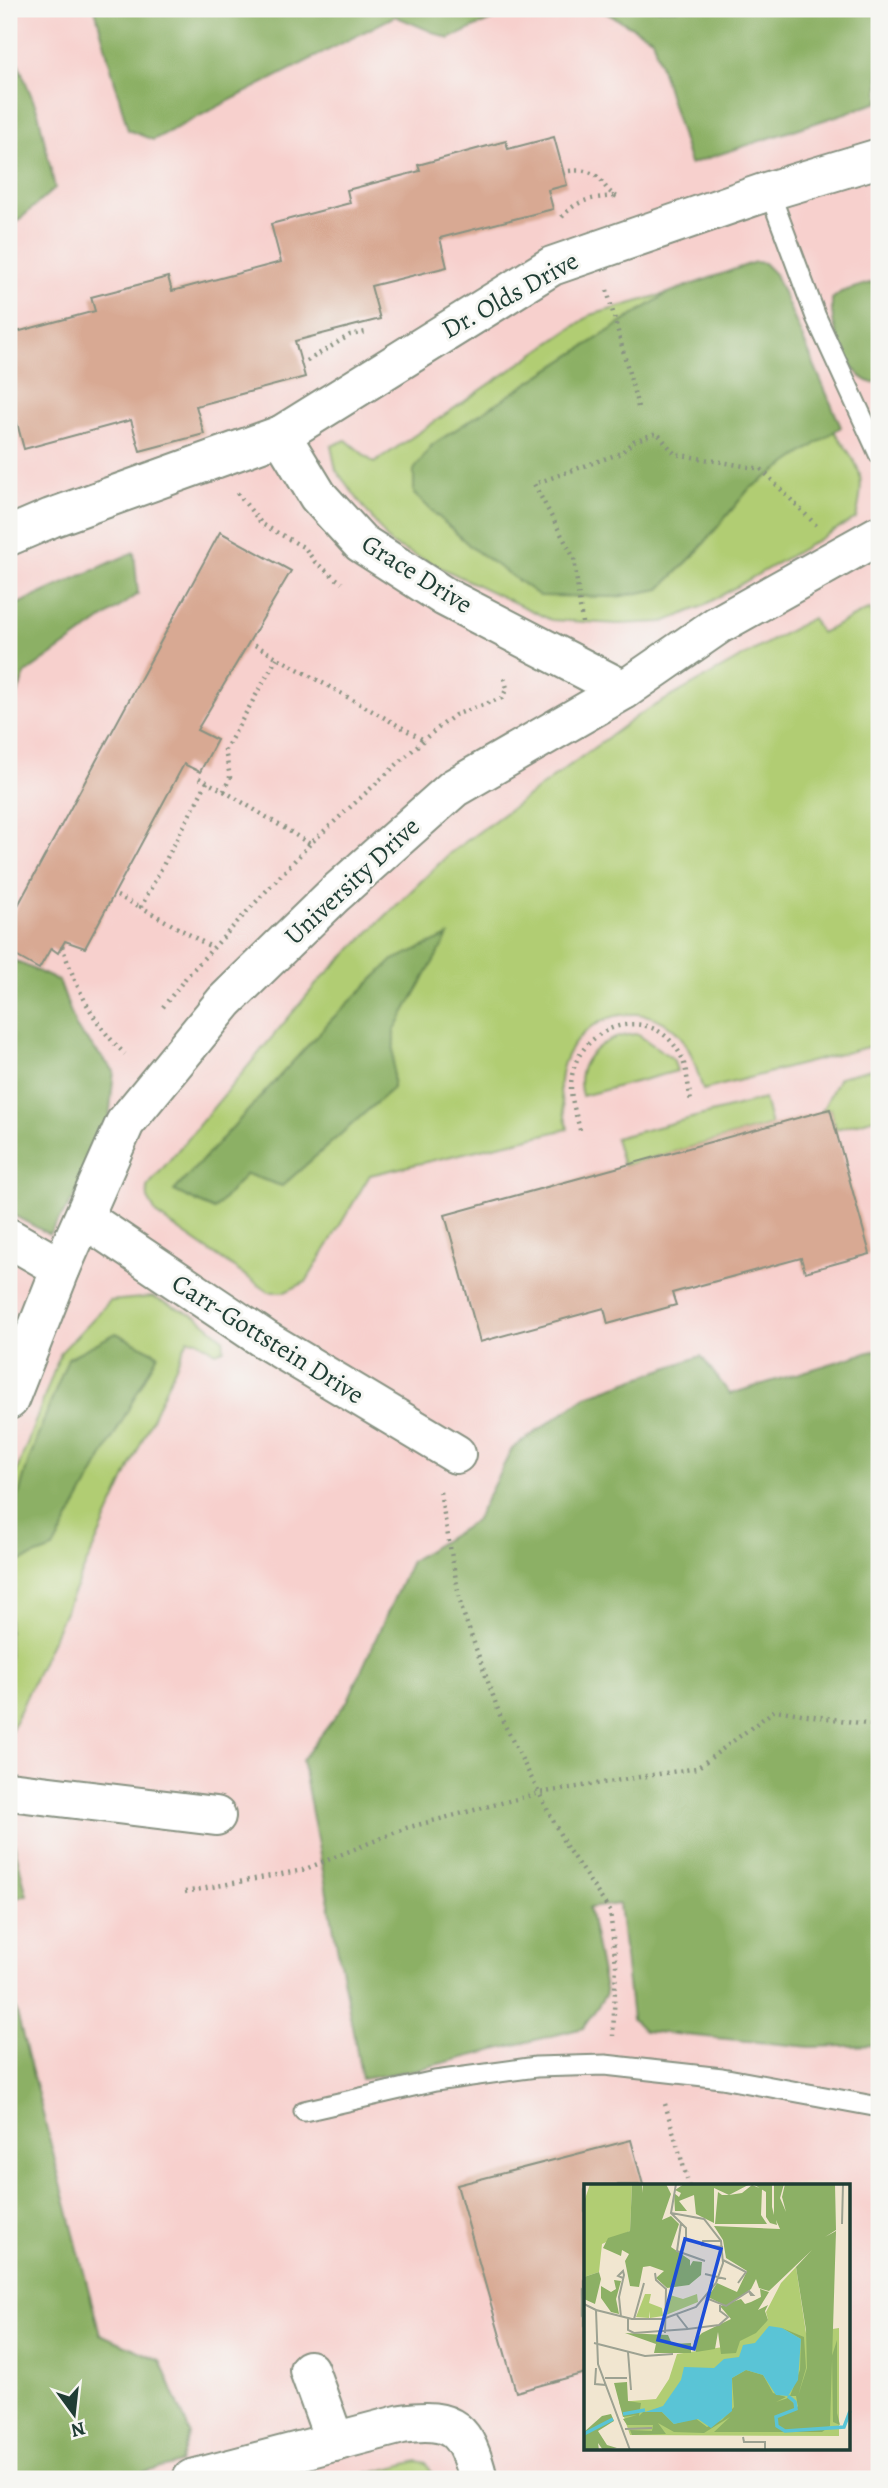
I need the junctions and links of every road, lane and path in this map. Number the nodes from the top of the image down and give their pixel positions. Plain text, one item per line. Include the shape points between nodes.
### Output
1 (879, 158) edge
2 (769, 191) junction
3 (615, 196) dead end
4 (557, 227) dead end
5 (596, 249) junction
6 (638, 407) dead end
7 (281, 435) junction
8 (879, 454) edge
9 (219, 458) junction
10 (879, 535) edge
11 (9, 536) edge
12 (844, 555) junction
13 (354, 589) dead end
14 (255, 645) dead end
15 (548, 650) junction
16 (277, 658) junction
17 (499, 665) dead end
18 (624, 690) junction
19 (424, 740) junction
20 (199, 778) dead end
21 (207, 782) junction
22 (224, 791) junction
23 (310, 844) junction
24 (117, 896) dead end
25 (141, 908) junction
26 (62, 946) dead end
27 (213, 948) junction
28 (157, 1014) dead end
29 (133, 1044) dead end
30 (125, 1054) junction
31 (160, 1080) junction
32 (691, 1101) dead end
33 (580, 1130) dead end
34 (84, 1218) junction
35 (9, 1238) edge
36 (61, 1268) junction
37 (9, 1400) edge
38 (456, 1454) joint
39 (879, 1726) edge
40 (9, 1791) edge
41 (539, 1793) junction
42 (216, 1816) dead end
43 (185, 1892) dead end
44 (616, 2067) junction
45 (655, 2069) junction
46 (879, 2107) edge
47 (303, 2111) dead end
48 (689, 2184) edge
49 (309, 2370) dead end
50 (335, 2442) junction
51 (192, 2479) edge
52 (478, 2479) edge

1 - 2 street, Dr. Olds Drive
2 - 5 street, Dr. Olds Drive
2 - 8 lane via 816,317
3 - 4 path via 572,205
5 - 6 path
5 - 7 street, Dr. Olds Drive via 552,266
7 - 9 street
7 - 15 street, Grace Drive via 318,496 362,543 445,597
9 - 11 street
9 - 13 path via 233,488 262,524 305,548 333,579
10 - 12 street, University Drive
12 - 15 path via 761,469 675,454 657,433 634,441 621,453 534,484 574,558 582,624
12 - 18 street, University Drive via 718,625
14 - 16 path
15 - 18 street, Grace Drive
16 - 19 path
16 - 22 path via 225,750 230,776
17 - 19 path via 507,688 502,698 455,715
18 - 31 street, University Drive via 454,788 335,894 225,1002
19 - 23 path
20 - 21 path
21 - 22 path
21 - 25 path
22 - 23 path
23 - 27 path
24 - 25 path
25 - 27 path
26 - 30 path via 102,1032
27 - 28 path
29 - 30 path
30 - 31 path
31 - 34 street, University Drive via 125,1124
32 - 33 path via 681,1054 665,1036 644,1026 607,1028 593,1036 576,1068 571,1087
34 - 36 street, University Drive
34 - 38 street, Carr-Gottstein Drive via 264,1339
35 - 36 street
36 - 37 street, University Drive
38 - 41 path via 438,1482 461,1607 501,1718
39 - 41 path via 775,1710 696,1768
40 - 42 street
41 - 43 path via 406,1828 303,1870
41 - 44 path via 567,1848 610,1911
44 - 45 lane
44 - 47 lane via 536,2067 435,2081
45 - 46 lane
45 - 48 path
49 - 50 street
50 - 51 street
50 - 52 street via 426,2420 451,2425 471,2451

